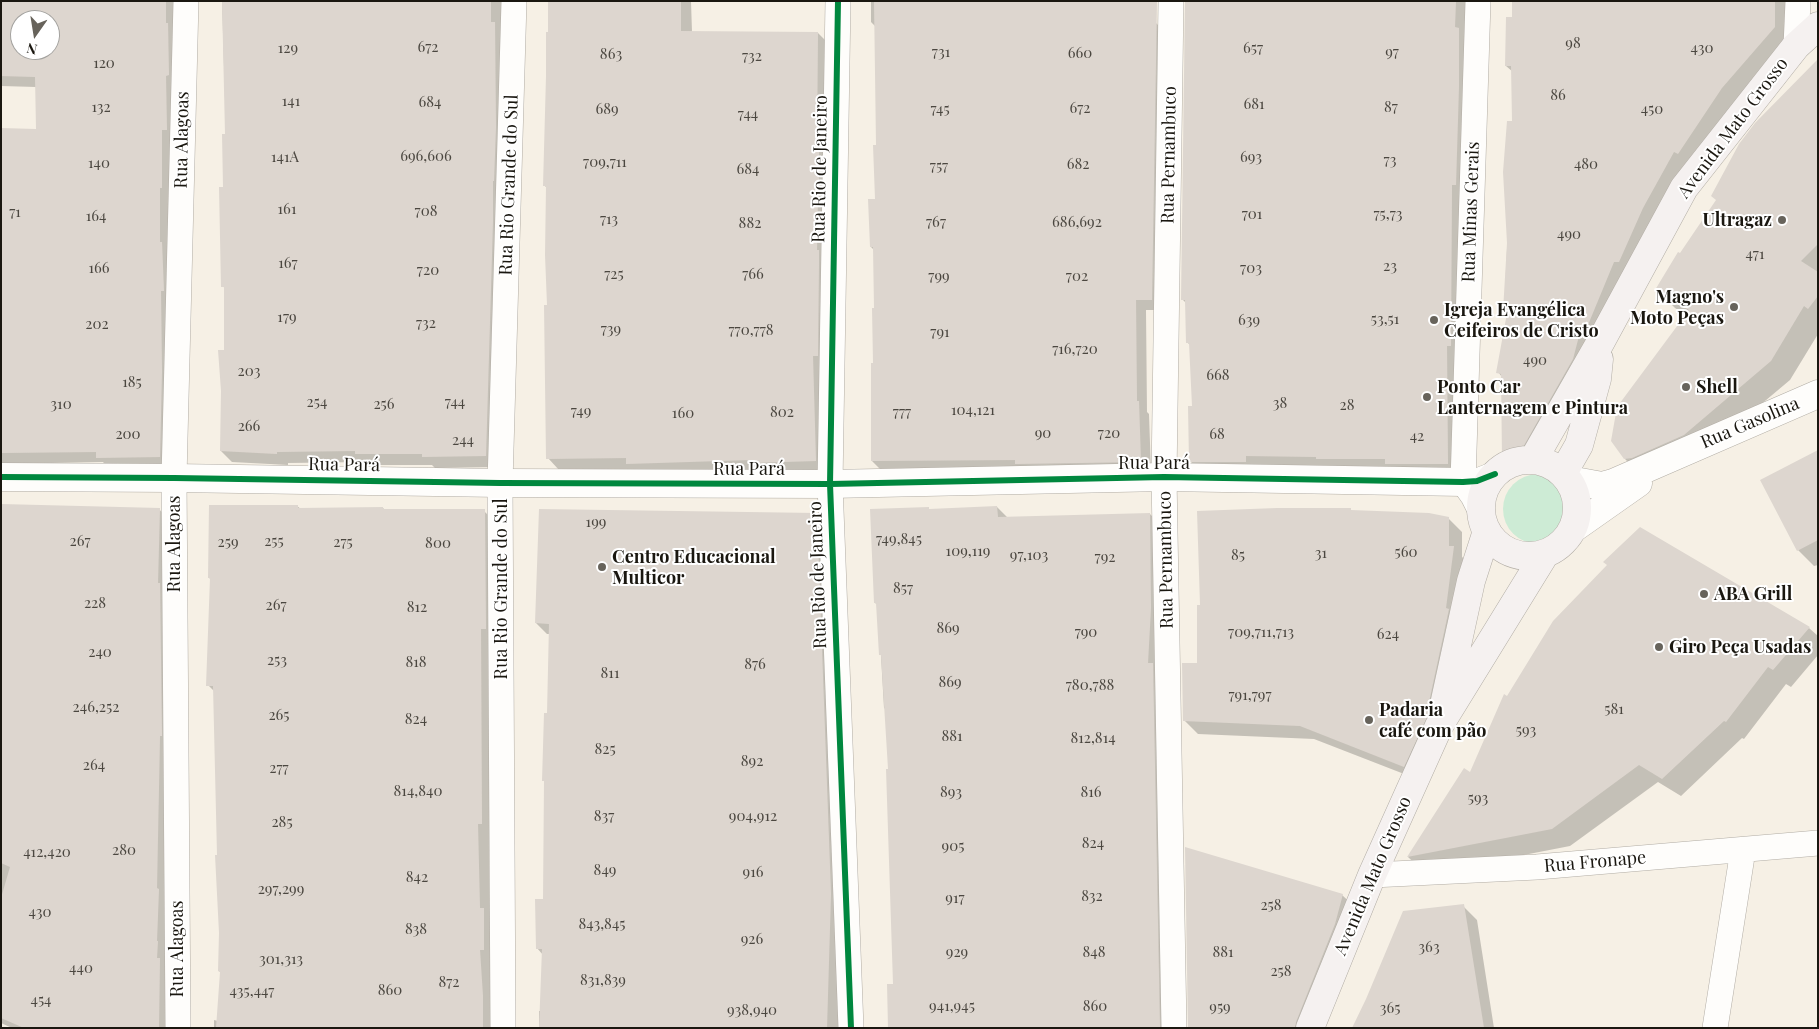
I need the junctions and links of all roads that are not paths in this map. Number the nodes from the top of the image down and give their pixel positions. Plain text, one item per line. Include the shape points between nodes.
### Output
1 (186, 1) edge
2 (514, 1) edge
3 (838, 1) edge
4 (1171, 1) edge
5 (1478, 1) edge
6 (1798, 1) edge
7 (1818, 26) edge
8 (1796, 46) junction
9 (1600, 343) junction
10 (1818, 394) edge
11 (1682, 452) junction
12 (1533, 460) junction
13 (1495, 474) junction
14 (1, 477) edge
15 (1164, 477) junction
16 (1566, 477) junction
17 (174, 478) junction
18 (1463, 482) junction
19 (500, 483) junction
20 (830, 484) junction
21 (1484, 522) junction
22 (1574, 528) junction
23 (1546, 554) junction
24 (1439, 726) junction
25 (1818, 843) edge
26 (1744, 850) junction
27 (1372, 875) junction
28 (178, 1028) edge
29 (503, 1028) edge
30 (851, 1028) edge
31 (1174, 1028) edge
32 (1310, 1028) edge
33 (1715, 1028) edge

1 - 17 street, Rua Alagoas
2 - 19 street, Rua Rio Grande do Sul
3 - 20 street, Rua Rio de Janeiro
4 - 15 street, Rua Pernambuco
5 - 18 street, Rua Minas Gerais
6 - 8 street
7 - 8 main road, Avenida Mato Grosso
8 - 9 main road, Avenida Mato Grosso via 1684,188
9 - 12 main road, Avenida Mato Grosso
9 - 16 main road via 1596,379 1579,444
10 - 11 street, Rua Gasolina
11 - 16 street via 1602,486
11 - 22 street
12 - 13 main road via 1519,461
12 - 16 main road via 1554,466
13 - 18 street, Rua Pará
13 - 21 main road via 1482,498
14 - 17 street, Rua Pará
15 - 18 street, Rua Pará
15 - 20 street, Rua Pará
15 - 31 street, Rua Pernambuco
16 - 22 main road via 1578,502
17 - 19 street, Rua Pará
17 - 28 street, Rua Alagoas
18 - 21 street
19 - 20 street, Rua Pará
19 - 29 street, Rua Rio Grande do Sul
20 - 30 street, Rua Rio de Janeiro
21 - 23 main road via 1495,542 1506,551 1518,556
21 - 24 main road
22 - 23 main road via 1568,539
23 - 24 main road
24 - 27 main road, Avenida Mato Grosso
25 - 26 street, Rua Fronape
26 - 27 street, Rua Fronape via 1537,867
26 - 33 street
27 - 32 main road, Avenida Mato Grosso

